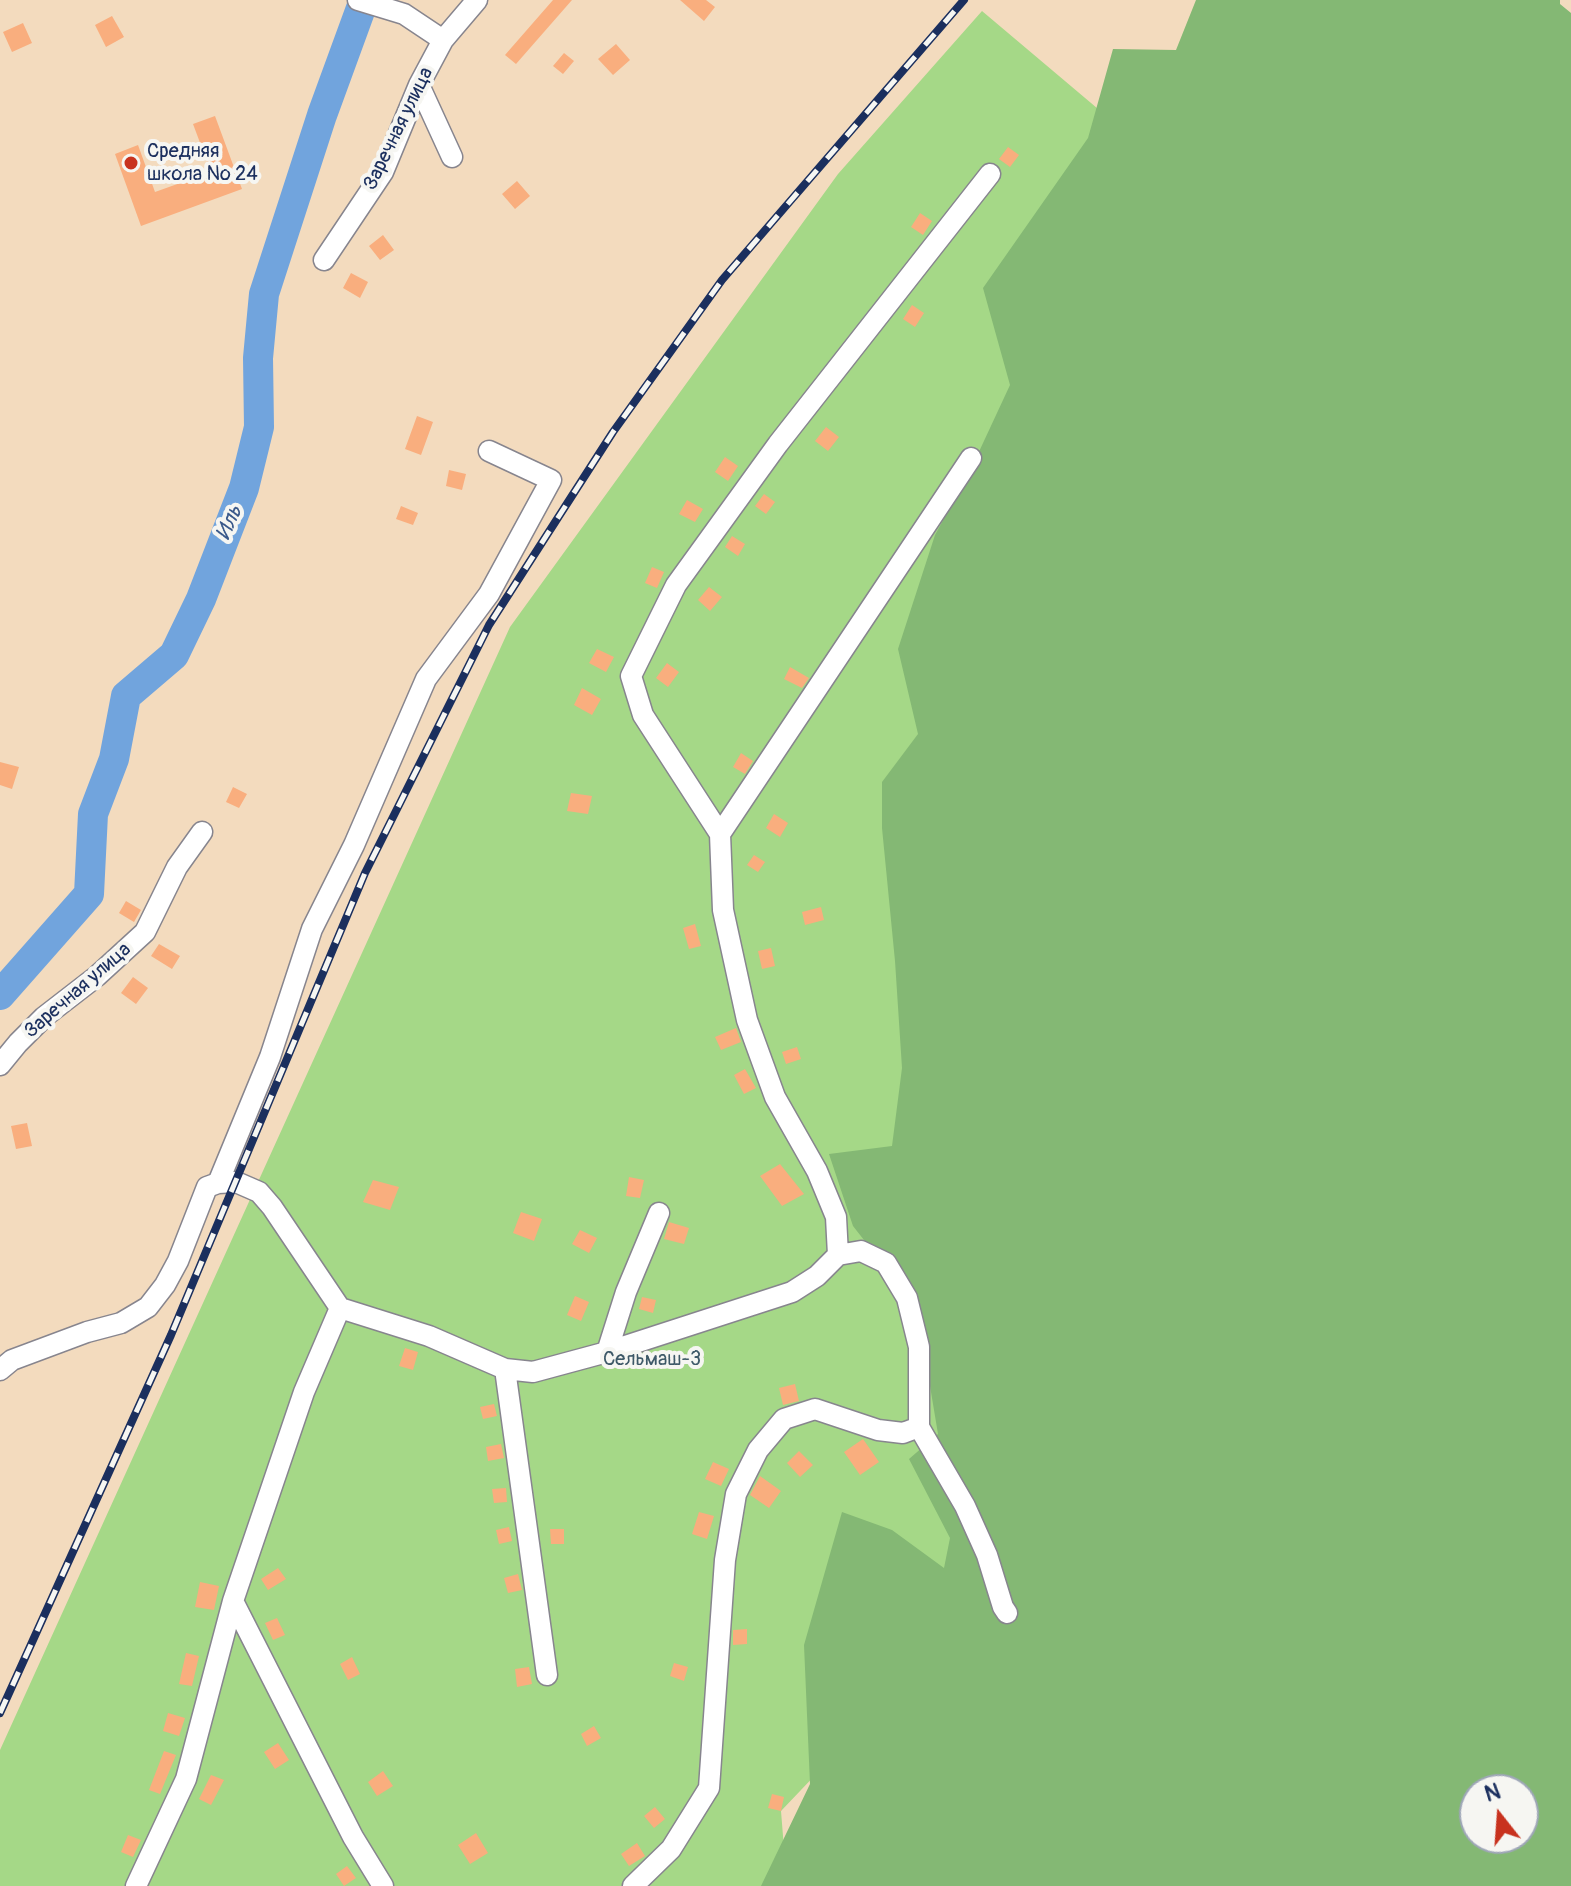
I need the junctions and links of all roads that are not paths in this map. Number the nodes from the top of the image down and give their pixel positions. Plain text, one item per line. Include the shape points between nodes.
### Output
1 (358, 0) edge
2 (477, 0) edge
3 (443, 40) junction
4 (419, 85) junction
5 (452, 157) dead end
6 (990, 174) dead end
7 (324, 260) dead end
8 (489, 451) dead end
9 (971, 458) dead end
10 (202, 832) dead end
11 (720, 834) junction
12 (0, 1065) edge
13 (218, 1183) junction
14 (659, 1213) dead end
15 (838, 1255) junction
16 (340, 1308) junction
17 (607, 1352) junction
18 (505, 1369) junction
19 (0, 1370) edge
20 (919, 1427) junction
21 (233, 1601) junction
22 (1007, 1613) dead end
23 (547, 1675) dead end
24 (136, 1886) edge
25 (383, 1886) edge
26 (633, 1886) edge

1 - 3 street via 404,14
2 - 3 street, Заречная улица
3 - 4 street, Заречная улица
4 - 5 street
4 - 7 street, Заречная улица via 383,172
6 - 11 street via 778,444 676,585 631,676 643,715
8 - 13 street via 551,480 489,594 426,679 312,929 270,1057
9 - 11 street
10 - 12 street, Заречная улица via 177,867 145,932 44,1017
11 - 15 street via 723,910 747,1020 775,1097 836,1217
13 - 16 street via 236,1182 259,1192
13 - 19 street via 207,1187 178,1261 148,1307 121,1323 12,1360
14 - 17 street
15 - 17 street via 792,1292
15 - 20 street via 861,1251 886,1263 907,1298 919,1347
16 - 18 street via 429,1336
16 - 21 street via 304,1392
17 - 18 street via 533,1372
18 - 23 street
20 - 22 street via 965,1506
20 - 26 street via 903,1433 878,1430 815,1409 784,1419 758,1450 736,1494 725,1560 709,1788 671,1849
21 - 24 street via 186,1779
21 - 25 street

